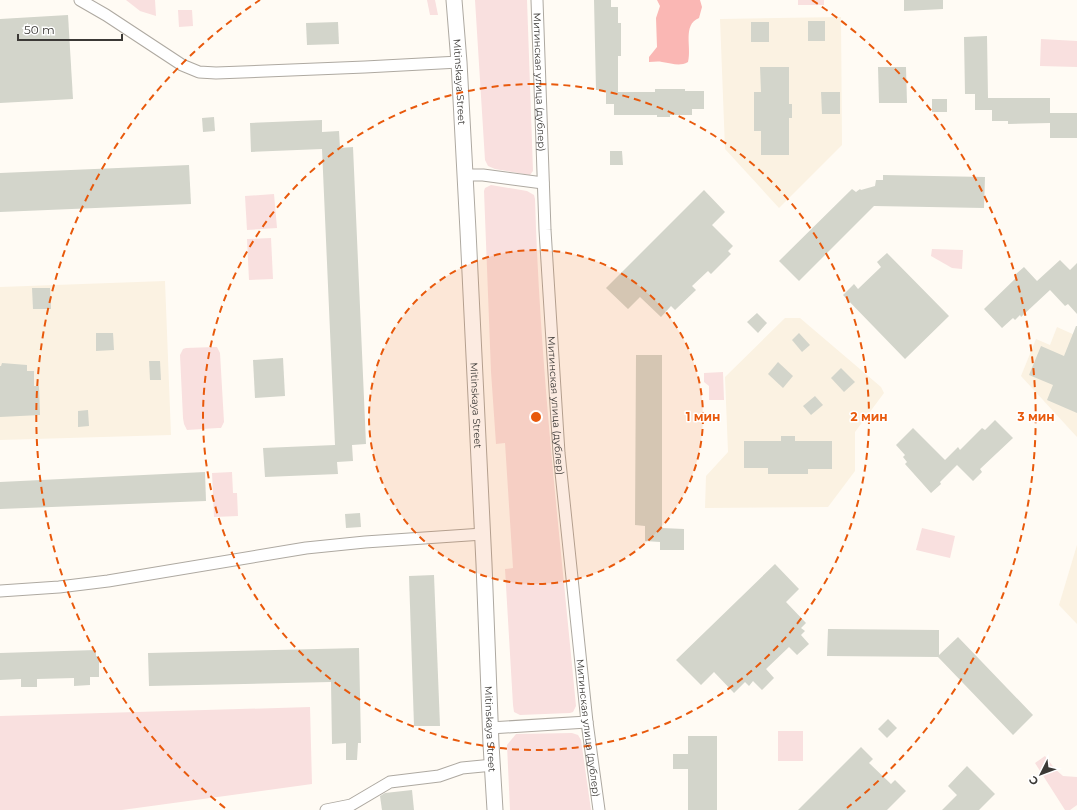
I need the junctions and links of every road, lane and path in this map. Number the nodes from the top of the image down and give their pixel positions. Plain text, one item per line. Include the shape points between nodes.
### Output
1 (80, 0) edge
2 (454, 0) edge
3 (537, 0) edge
4 (459, 62) junction
5 (465, 175) junction
6 (543, 183) junction
7 (483, 534) junction
8 (0, 591) edge
9 (587, 722) junction
10 (490, 728) junction
11 (493, 765) junction
12 (326, 810) edge
13 (495, 810) edge
14 (599, 810) edge

1 - 4 street via 106,14 182,65 199,72
2 - 4 main road, Mitinskaya Street
3 - 6 street, Митинская улица (дублер)
4 - 5 main road, Mitinskaya Street
5 - 6 street
5 - 7 main road, Mitinskaya Street
6 - 9 street, Митинская улица (дублер) via 559,453
7 - 8 street via 314,547 113,580
7 - 10 main road, Mitinskaya Street
9 - 10 street
9 - 14 street, Митинская улица (дублер)
10 - 11 main road, Mitinskaya Street
11 - 12 street via 462,768 439,776 390,782 350,805
11 - 13 main road, Mitinskaya Street

